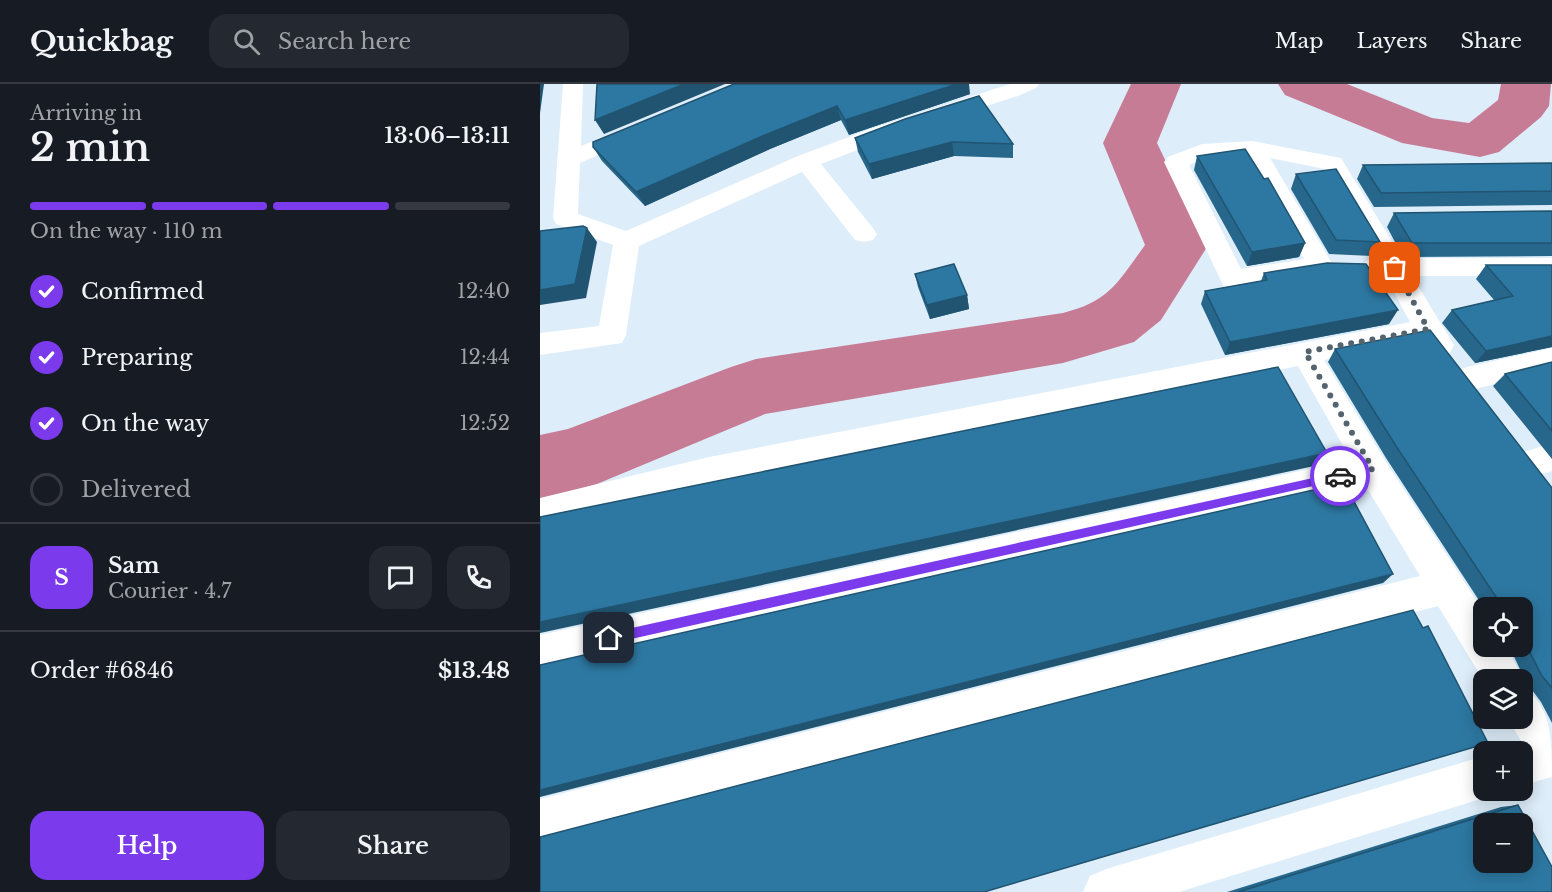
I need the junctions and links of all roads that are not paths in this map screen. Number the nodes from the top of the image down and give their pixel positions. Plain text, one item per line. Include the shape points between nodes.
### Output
1 (573, 84) edge
2 (1029, 84) edge
3 (999, 90) edge
4 (650, 124) edge
5 (1252, 148) junction
6 (567, 160) junction
7 (806, 160) junction
8 (565, 218) junction
9 (540, 222) edge
10 (864, 234) dead end
11 (627, 241) junction
12 (1338, 266) junction
13 (1552, 267) edge
14 (1395, 268) junction
15 (1428, 329) junction
16 (540, 344) edge
17 (1305, 352) junction
18 (1552, 359) edge
19 (1534, 455) edge
20 (1373, 469) junction
21 (1552, 488) edge
22 (540, 513) edge
23 (1445, 587) junction
24 (540, 654) edge
25 (1498, 669) edge
26 (1533, 725) edge
27 (1552, 755) edge
28 (1533, 761) edge
29 (1473, 780) edge
30 (540, 820) edge
31 (1106, 892) edge

1 - 6 street
2 - 3 street
3 - 7 street
4 - 6 street
5 - 12 street
5 - 12 street via 1202,151 1176,162 1233,280
5 - 14 street via 1333,163 1378,217
6 - 8 street
7 - 10 street
7 - 11 street
8 - 9 street
8 - 11 street
11 - 16 street via 612,335
12 - 14 street
13 - 14 street
14 - 15 street
15 - 17 street
15 - 18 street via 1474,388
17 - 20 street
17 - 22 street via 709,471
19 - 21 street
20 - 23 street
20 - 24 street
23 - 25 street
23 - 30 street
26 - 27 street
27 - 28 street
29 - 31 street

